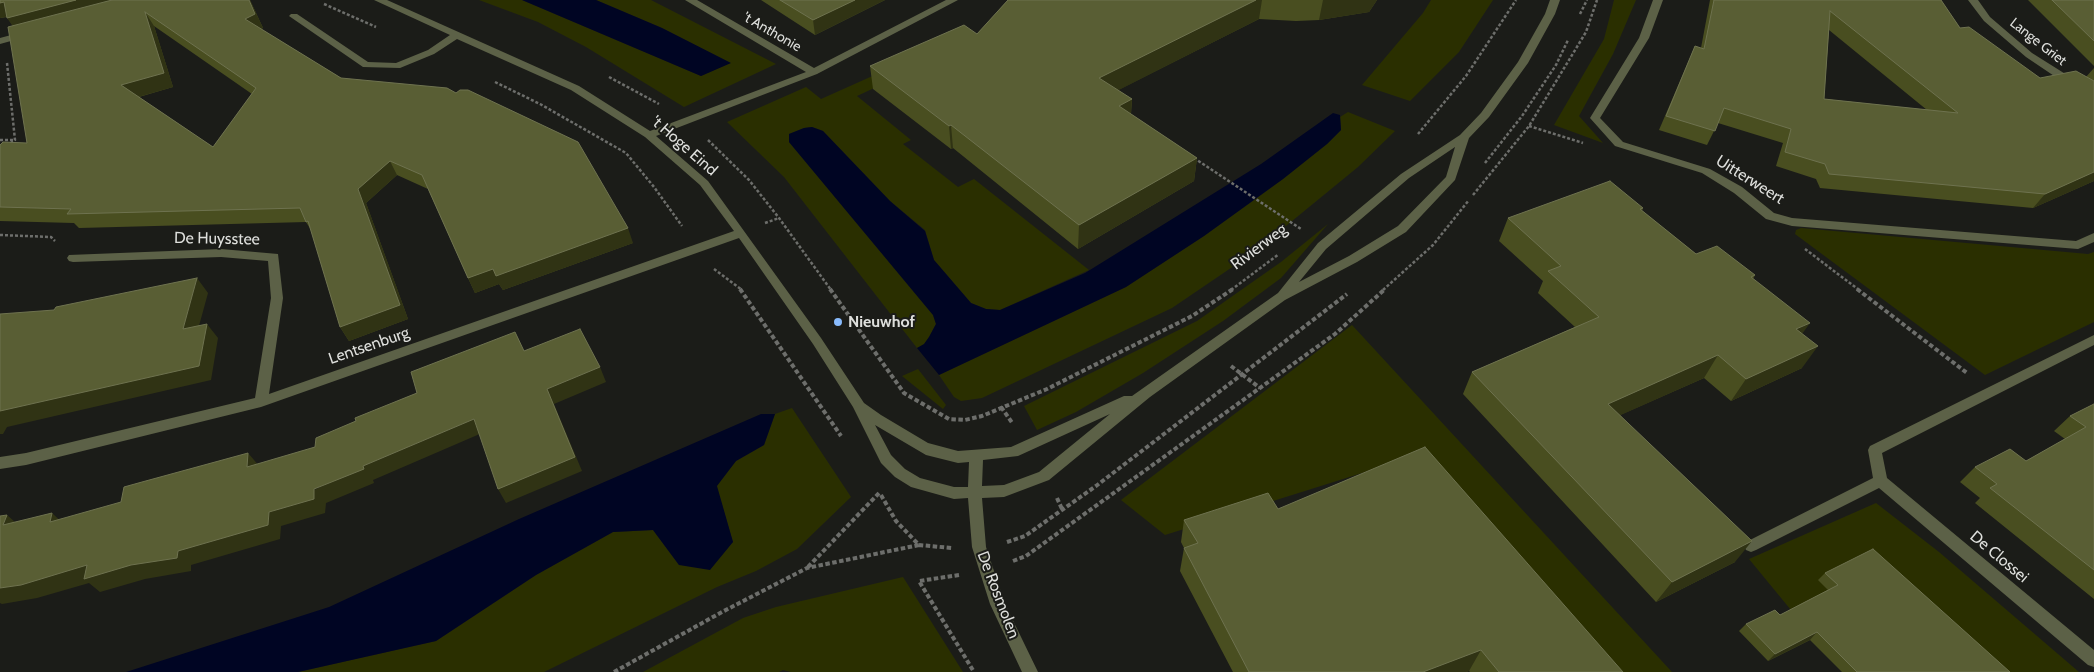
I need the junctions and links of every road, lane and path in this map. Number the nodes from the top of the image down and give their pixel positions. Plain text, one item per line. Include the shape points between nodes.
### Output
1 (378, 0) edge
2 (690, 0) edge
3 (953, 0) edge
4 (1516, 0) edge
5 (1555, 0) edge
6 (1598, 0) edge
7 (1658, 0) edge
8 (1973, 0) edge
9 (294, 16) dead end
10 (33, 32) edge
11 (458, 34) junction
12 (2, 40) edge
13 (814, 72) junction
14 (2094, 96) edge
15 (1529, 126) junction
16 (649, 136) junction
17 (1464, 137) junction
18 (1415, 138) dead end
19 (0, 140) edge
20 (15, 140) junction
21 (1619, 144) junction
22 (5, 149) edge
23 (1190, 155) edge
24 (1770, 216) junction
25 (742, 233) junction
26 (1307, 233) dead end
27 (0, 235) edge
28 (2094, 237) edge
29 (1285, 249) dead end
30 (73, 258) joint
31 (1281, 297) junction
32 (2094, 340) edge
33 (1228, 364) dead end
34 (890, 372) dead end
35 (1260, 388) junction
36 (1992, 392) junction
37 (1145, 393) junction
38 (261, 402) junction
39 (859, 406) junction
40 (976, 456) junction
41 (0, 464) edge
42 (1880, 480) junction
43 (975, 494) junction
44 (919, 546) dead end
45 (1751, 546) dead end
46 (986, 571) junction
47 (2094, 660) edge
48 (614, 672) edge
49 (974, 672) edge
50 (1030, 672) edge

1 - 11 street, 't Hoge Eind
2 - 13 street, 't Anthonie
3 - 13 street
4 - 18 path via 1466,76
5 - 17 street via 1524,64
6 - 15 path via 1586,32
7 - 21 street via 1644,38 1596,118
8 - 14 street, Lange Griet via 1987,18 2028,55
9 - 11 street via 366,65 397,66 430,52
10 - 12 street
11 - 16 street, 't Hoge Eind via 575,88
12 - 20 path
13 - 16 street
15 - 21 path via 1604,150
15 - 35 path via 1433,245 1335,334
16 - 25 street, 't Hoge Eind via 704,183
17 - 31 street via 1405,176 1322,246
17 - 31 street via 1451,178 1402,229
19 - 20 path
20 - 22 path
21 - 24 street, Uitterweert via 1706,171 1738,190
23 - 26 path
24 - 28 street, Uitterweert via 1792,222 2078,244
24 - 36 path via 1783,232
25 - 38 street, Lentsenburg
25 - 39 street, 't Hoge Eind
27 - 30 path via 51,237
29 - 34 path, Rivierweg via 1192,316 1047,389 982,416 949,419 904,393
30 - 38 street, De Huysstee via 221,253 274,256 277,298
31 - 37 street
32 - 36 street
33 - 35 path
35 - 46 path via 1026,556
36 - 42 street via 1876,450
37 - 40 street via 1028,447
37 - 43 street via 1044,476 1004,491
38 - 41 street, Lentsenburg
39 - 40 street, 't Hoge Eind via 931,451 958,457
39 - 43 street, 't Hoge Eind via 886,459 900,473 932,489
40 - 43 street, De Rosmolen
42 - 45 street
42 - 47 street, De Clossei
43 - 46 street, De Rosmolen via 979,547
44 - 48 path via 807,568
46 - 49 path via 919,581
46 - 50 street, De Rosmolen

